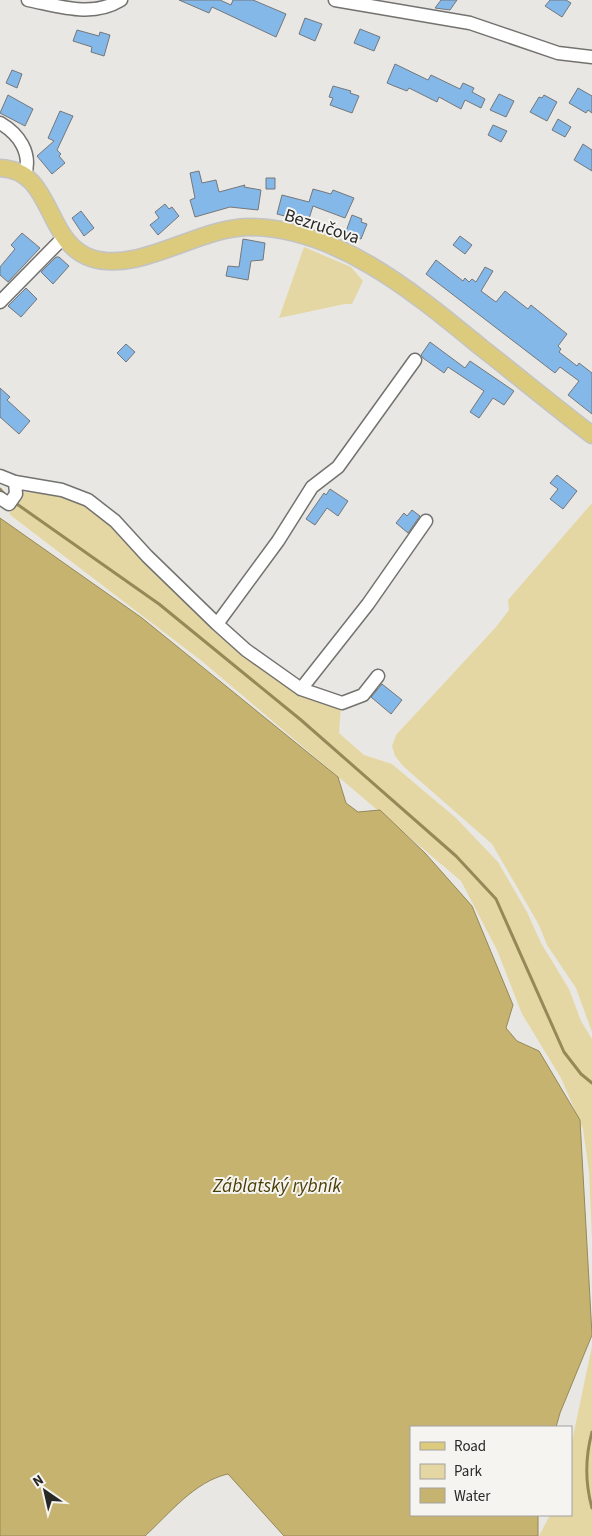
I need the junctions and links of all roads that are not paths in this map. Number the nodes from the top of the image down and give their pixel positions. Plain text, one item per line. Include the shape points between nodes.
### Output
1 (28, 0) edge
2 (121, 0) edge
3 (335, 0) edge
4 (592, 57) edge
5 (0, 123) edge
6 (0, 168) edge
7 (25, 175) junction
8 (63, 238) junction
9 (0, 302) edge
10 (415, 360) dead end
11 (592, 435) edge
12 (0, 476) edge
13 (10, 494) edge
14 (426, 521) dead end
15 (217, 624) junction
16 (378, 676) dead end
17 (300, 690) junction

1 - 2 street via 84,10 100,9
3 - 4 street via 470,23 558,53
5 - 7 street via 17,137 26,151
6 - 7 main road
7 - 8 main road, Bezručova via 35,184
8 - 9 street
8 - 11 main road, Bezručova via 83,255 112,262 132,260 198,236 235,228 278,230 328,245 360,259 402,285
10 - 15 street via 338,467 312,487 278,542
12 - 13 street
13 - 15 street via 62,490 88,500 115,521
14 - 17 street via 368,604
15 - 17 street
16 - 17 street via 364,695 342,703

